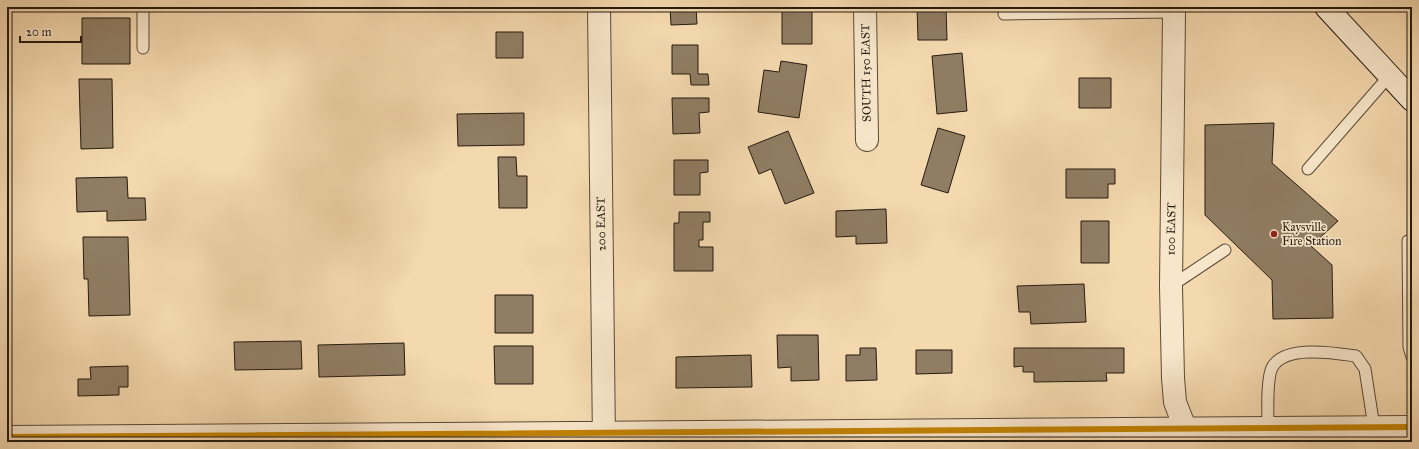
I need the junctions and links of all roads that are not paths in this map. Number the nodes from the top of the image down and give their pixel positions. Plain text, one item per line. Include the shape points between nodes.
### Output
1 (144, 7) edge
2 (599, 7) edge
3 (865, 7) edge
4 (1326, 7) edge
5 (1174, 12) joint
6 (1004, 14) dead end
7 (143, 48) dead end
8 (1390, 75) junction
9 (1410, 94) edge
10 (867, 140) dead end
11 (1308, 169) dead end
12 (1412, 240) edge
13 (1225, 250) dead end
14 (1171, 286) junction
15 (1412, 357) edge
16 (1374, 427) junction
17 (1412, 427) edge
18 (1268, 428) junction
19 (1188, 435) edge
20 (7, 437) edge
21 (604, 437) edge

1 - 7 lane
2 - 21 street, 200 EAST
3 - 10 street, SOUTH 150 EAST
4 - 8 street
5 - 6 lane
5 - 14 street, 100 EAST
8 - 9 street
8 - 11 lane
12 - 15 lane via 1408,241 1408,249 1409,347
13 - 14 lane
14 - 19 street, 100 EAST via 1175,402
16 - 17 street
16 - 18 street
16 - 18 lane via 1365,369 1356,356 1330,353 1282,357 1272,367 1268,386
18 - 19 street
19 - 21 street
20 - 21 street

